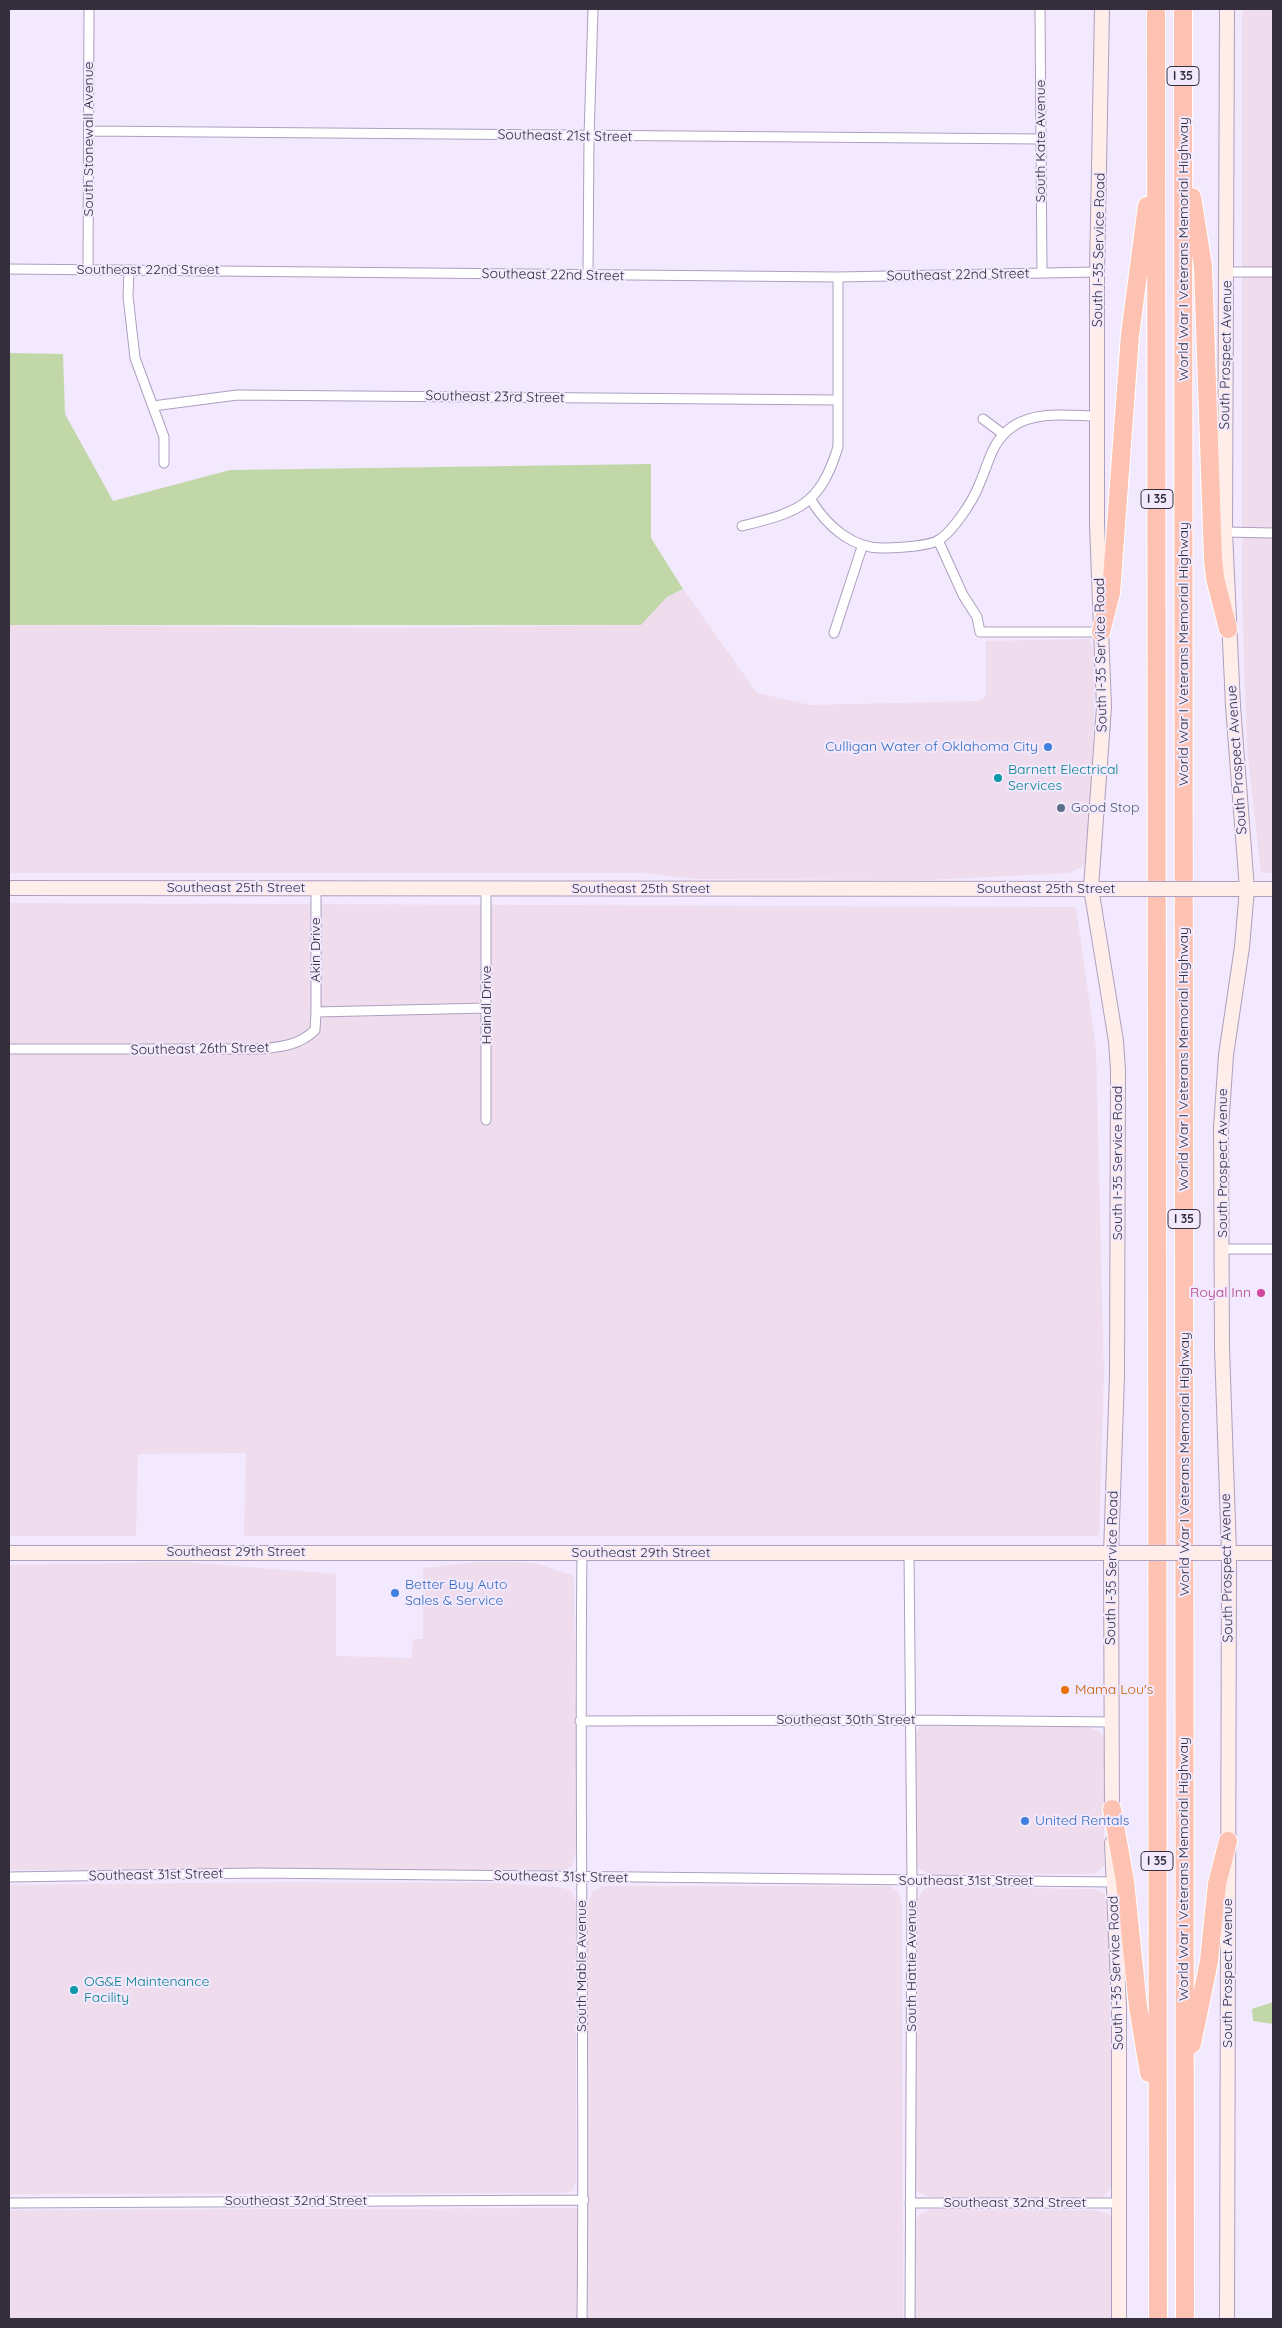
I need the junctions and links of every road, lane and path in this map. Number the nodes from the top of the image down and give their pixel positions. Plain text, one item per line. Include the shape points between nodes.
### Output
1 (90, 9) edge
2 (586, 9) edge
3 (593, 9) edge
4 (1040, 9) edge
5 (1102, 9) edge
6 (1156, 9) edge
7 (1183, 9) edge
8 (1227, 9) edge
9 (591, 22) junction
10 (89, 131) junction
11 (589, 137) junction
12 (1041, 139) junction
13 (1156, 139) junction
14 (1184, 142) junction
15 (9, 269) edge
16 (88, 270) junction
17 (130, 270) junction
18 (1098, 272) junction
19 (1226, 272) junction
20 (1273, 272) edge
21 (1042, 273) junction
22 (588, 275) junction
23 (838, 277) junction
24 (838, 400) junction
25 (153, 406) junction
26 (1098, 416) junction
27 (983, 419) dead end
28 (1003, 434) junction
29 (164, 463) dead end
30 (811, 500) junction
31 (742, 526) dead end
32 (1225, 532) junction
33 (1273, 533) edge
34 (938, 540) junction
35 (862, 547) junction
36 (1228, 629) junction
37 (1101, 632) junction
38 (834, 633) dead end
39 (9, 888) edge
40 (316, 888) junction
41 (1091, 888) junction
42 (486, 889) junction
43 (1248, 889) junction
44 (1273, 889) edge
45 (487, 1008) junction
46 (316, 1012) junction
47 (9, 1049) edge
48 (486, 1120) dead end
49 (1222, 1249) junction
50 (1273, 1249) edge
51 (9, 1552) edge
52 (582, 1553) junction
53 (909, 1553) junction
54 (1111, 1553) junction
55 (1229, 1553) junction
56 (1273, 1553) edge
57 (911, 1720) junction
58 (580, 1721) junction
59 (1112, 1722) junction
60 (1112, 1809) junction
61 (1228, 1841) junction
62 (9, 1877) edge
63 (582, 1877) junction
64 (912, 1880) junction
65 (1113, 1882) junction
66 (1184, 2081) junction
67 (1157, 2125) junction
68 (584, 2200) junction
69 (9, 2203) edge
70 (910, 2203) junction
71 (1119, 2204) junction
72 (582, 2319) edge
73 (910, 2319) edge
74 (1119, 2319) edge
75 (1158, 2319) edge
76 (1185, 2319) edge
77 (1227, 2319) edge

1 - 10 street, South Stonewall Avenue
2 - 9 street
3 - 9 street
4 - 12 street, South Kate Avenue
5 - 18 main road, South I-35 Service Road
6 - 13 highway, World War I Veterans Memorial Highway / I 35
7 - 14 highway, World War I Veterans Memorial Highway / I 35
8 - 19 main road, South Prospect Avenue
9 - 11 street
10 - 11 street, Southeast 21st Street
10 - 16 street, South Stonewall Avenue
11 - 12 street, Southeast 21st Street
11 - 22 street
12 - 21 street, South Kate Avenue
13 - 37 highway via 1130,335 1111,593
13 - 67 highway, World War I Veterans Memorial Highway / I 35
14 - 36 highway via 1203,266 1213,559
14 - 66 highway, World War I Veterans Memorial Highway / I 35
15 - 16 street, Southeast 22nd Street
16 - 17 street, Southeast 22nd Street
17 - 22 street, Southeast 22nd Street
17 - 25 street via 128,296 134,358
18 - 21 street, Southeast 22nd Street
18 - 26 main road, South I-35 Service Road
19 - 20 street
19 - 32 main road, South Prospect Avenue
21 - 23 street, Southeast 22nd Street
22 - 23 street, Southeast 22nd Street
23 - 24 street
24 - 25 street, Southeast 23rd Street via 238,395
24 - 30 street via 838,447 831,470
25 - 29 street via 164,437
26 - 28 street via 1027,419
26 - 37 main road, South I-35 Service Road
27 - 28 street
28 - 34 street via 993,447 971,502
30 - 31 street via 788,512
30 - 35 street via 822,518
32 - 33 street
32 - 36 main road, South Prospect Avenue
34 - 35 street via 895,548
34 - 37 street via 963,595 977,617 980,632
35 - 38 street
36 - 43 main road, South Prospect Avenue
37 - 41 main road, South I-35 Service Road via 1104,707
39 - 40 main road, Southeast 25th Street
40 - 42 main road, Southeast 25th Street
40 - 46 street, Akin Drive
41 - 42 main road, Southeast 25th Street
41 - 43 main road, Southeast 25th Street, bridge
41 - 54 main road, South I-35 Service Road via 1118,1070 1117,1376
42 - 45 street, Haindl Drive
43 - 44 main road, Southeast 25th Street
43 - 49 main road, South Prospect Avenue via 1223,1086
45 - 46 street
45 - 48 street, Haindl Drive
46 - 47 street, Southeast 26th Street via 315,1030 306,1040 261,1050
49 - 50 street
49 - 55 main road, South Prospect Avenue
51 - 52 main road, Southeast 29th Street
52 - 53 main road, Southeast 29th Street
52 - 58 street, South Mable Avenue
53 - 54 main road, Southeast 29th Street
53 - 57 street, South Hattie Avenue
54 - 55 main road, Southeast 29th Street, bridge
54 - 59 main road, South I-35 Service Road
55 - 56 main road, Southeast 29th Street
55 - 61 main road, South Prospect Avenue
57 - 58 street, Southeast 30th Street
57 - 59 street, Southeast 30th Street
57 - 64 street, South Hattie Avenue
58 - 63 street, South Mable Avenue
59 - 60 main road, South I-35 Service Road
60 - 65 main road, South I-35 Service Road
60 - 67 highway via 1125,1882 1138,2006
61 - 66 highway via 1217,1884 1209,1961
61 - 77 main road, South Prospect Avenue
62 - 63 street, Southeast 31st Street via 267,1873
63 - 64 street, Southeast 31st Street
63 - 68 street, South Mable Avenue
64 - 65 street, Southeast 31st Street
64 - 70 street, South Hattie Avenue
65 - 71 main road, South I-35 Service Road via 1119,2007
66 - 76 highway, World War I Veterans Memorial Highway / I 35
67 - 75 highway, World War I Veterans Memorial Highway / I 35
68 - 69 street, Southeast 32nd Street
68 - 72 street, South Mable Avenue
70 - 71 street, Southeast 32nd Street
70 - 73 street, South Hattie Avenue
71 - 74 main road, South I-35 Service Road

